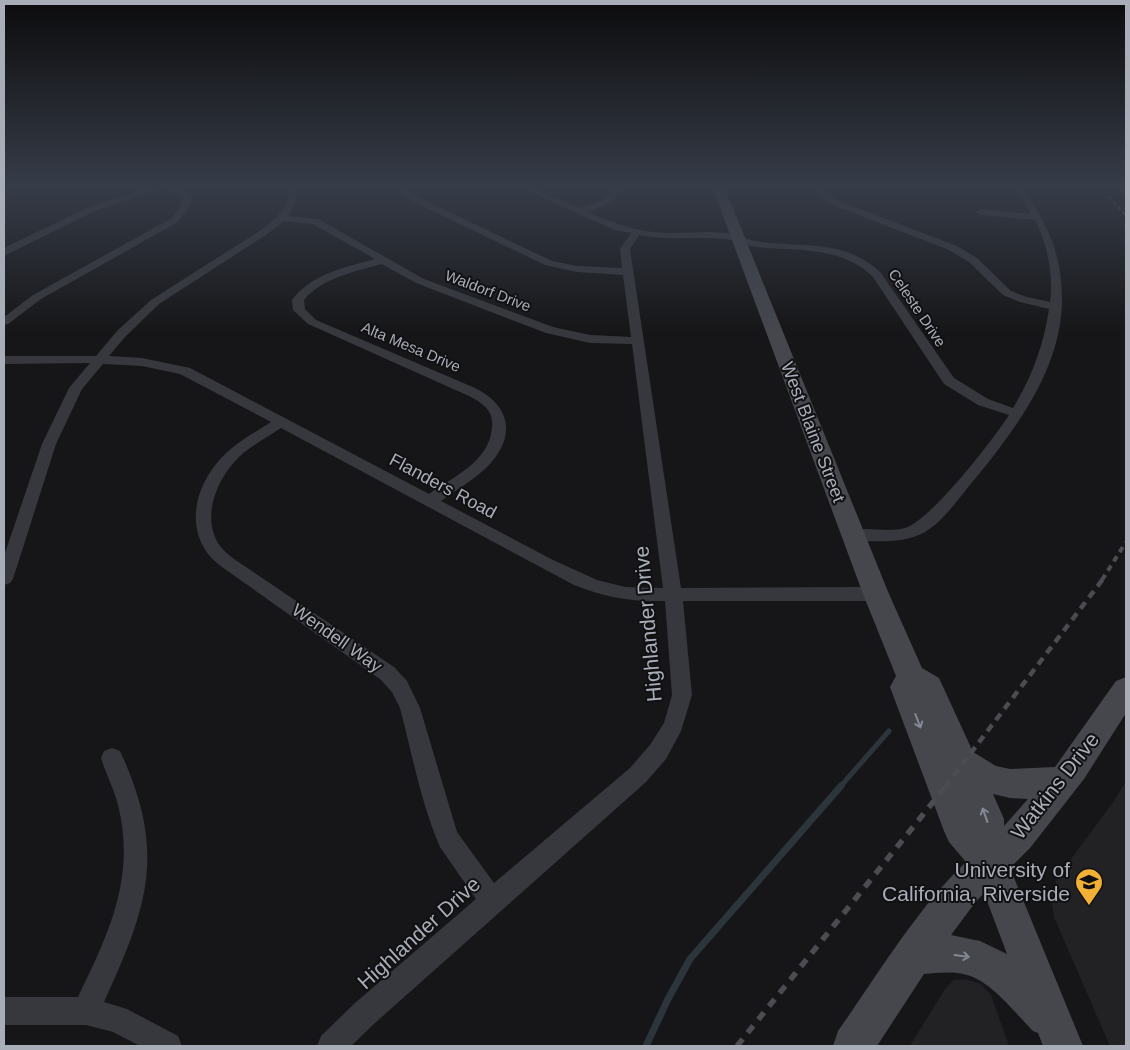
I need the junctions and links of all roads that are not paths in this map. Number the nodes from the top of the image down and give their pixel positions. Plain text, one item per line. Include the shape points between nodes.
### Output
1 (38, 235) edge
2 (148, 235) edge
3 (259, 235) edge
4 (339, 235) edge
5 (490, 235) edge
6 (634, 235) edge
7 (662, 235) edge
8 (737, 235) edge
9 (919, 235) edge
10 (1044, 235) edge
11 (4, 239) edge
12 (739, 240) junction
13 (24, 242) junction
14 (4, 252) edge
15 (383, 260) junction
16 (629, 272) junction
17 (1056, 307) junction
18 (4, 322) edge
19 (638, 341) junction
20 (4, 360) edge
21 (99, 361) junction
22 (1018, 414) junction
23 (281, 422) junction
24 (430, 501) junction
25 (854, 535) junction
26 (4, 579) edge
27 (673, 594) junction
28 (876, 594) junction
29 (910, 676) junction
30 (1126, 689) edge
31 (112, 758) dead end
32 (963, 762) junction
33 (1062, 781) junction
34 (990, 863) junction
35 (492, 900) junction
36 (914, 955) junction
37 (4, 1011) edge
38 (86, 1011) junction
39 (1058, 1035) edge
40 (168, 1046) edge
41 (331, 1046) edge
42 (853, 1046) edge

1 - 13 street
2 - 18 street via 37,297
3 - 21 street via 155,302 121,334
4 - 15 street, Waldorf Drive
5 - 16 street via 549,263 583,270
6 - 16 street, Highlander Drive via 625,249
7 - 12 street, Celeste Drive via 725,236
8 - 12 street, West Blaine Street
9 - 17 street via 973,260 1000,288 1016,298
10 - 17 street via 1054,272
11 - 13 street
12 - 22 street, Celeste Drive via 829,250 858,260 877,275 950,381 983,402
12 - 25 street, West Blaine Street
13 - 14 street
15 - 19 street, Waldorf Drive via 428,285 560,334
15 - 24 street, Alta Mesa Drive via 314,284 304,291 298,306 304,318 470,391 497,412 496,440 481,465
16 - 19 street, Highlander Drive
17 - 22 street via 1053,332 1044,359
19 - 27 street, Highlander Drive
20 - 21 street, Flanders Road
21 - 23 street, Flanders Road via 153,363 185,371
21 - 26 street via 76,388 53,432
22 - 25 street via 978,468 928,522 912,532
23 - 24 street, Flanders Road
23 - 35 street, Wendell Way via 246,444 218,472 202,512 207,538 228,563 387,673 400,687 410,708 448,839
24 - 27 street, Flanders Road via 600,589 624,594
25 - 28 street, West Blaine Street
27 - 28 street, Flanders Road
27 - 35 street, Highlander Drive via 682,695 674,725 658,752 638,775
28 - 29 street, West Blaine Street
29 - 32 street, West Blaine Street via 929,686
29 -> 34 street, West Blaine Street via 905,687 961,831
30 - 33 street, Watkins Drive
31 - 38 street via 129,804 137,872 130,907 117,944
32 - 33 street via 982,776 1002,782
34 -> 32 street, West Blaine Street via 988,820
33 - 34 street, Watkins Drive via 1018,836
34 - 36 street, Watkins Drive via 961,891
34 - 39 street, West Blaine Street
35 - 41 street, Highlander Drive
36 -> 39 street via 968,956 989,964 1008,979
36 - 42 street, Watkins Drive
37 - 38 street
38 - 40 street via 117,1018

